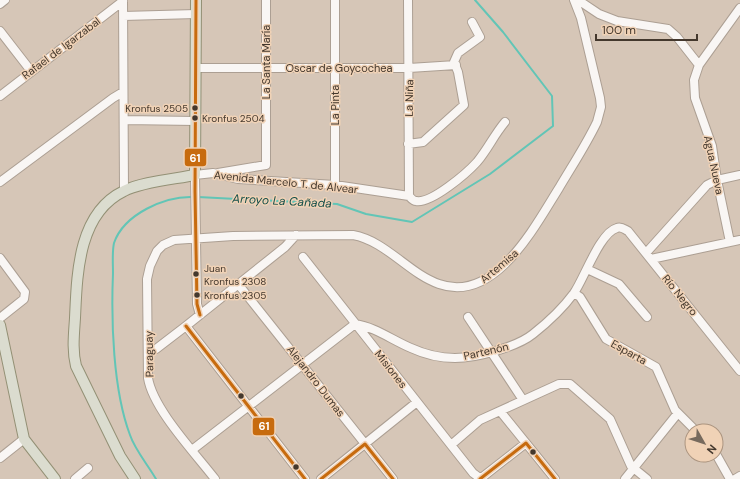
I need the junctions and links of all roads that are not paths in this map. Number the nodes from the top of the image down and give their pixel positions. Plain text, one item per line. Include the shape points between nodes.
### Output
1 (5, 0) edge
2 (196, 0) edge
3 (266, 0) edge
4 (336, 0) edge
5 (408, 0) edge
6 (574, 0) edge
7 (578, 0) edge
8 (123, 1) edge
9 (0, 4) edge
10 (740, 8) edge
11 (196, 14) junction
12 (123, 16) junction
13 (472, 22) dead end
14 (0, 31) edge
15 (456, 65) junction
16 (699, 65) junction
17 (196, 68) junction
18 (266, 68) junction
19 (335, 68) junction
20 (409, 68) junction
21 (31, 71) junction
22 (123, 92) junction
23 (0, 96) edge
24 (124, 120) junction
25 (196, 121) junction
26 (505, 122) dead end
27 (408, 144) junction
28 (213, 174) junction
29 (195, 175) junction
30 (740, 175) edge
31 (717, 180) junction
32 (0, 182) edge
33 (335, 185) junction
34 (124, 190) junction
35 (409, 196) junction
36 (615, 228) joint
37 (296, 235) junction
38 (195, 237) junction
39 (740, 240) edge
40 (730, 242) junction
41 (649, 256) junction
42 (303, 257) dead end
43 (0, 258) edge
44 (587, 269) junction
45 (238, 284) junction
46 (574, 293) junction
47 (200, 314) junction
48 (468, 317) dead end
49 (647, 317) dead end
50 (0, 318) edge
51 (355, 324) junction
52 (0, 325) edge
53 (186, 326) junction
54 (491, 351) junction
55 (149, 352) junction
56 (303, 364) junction
57 (740, 371) edge
58 (523, 400) junction
59 (417, 402) junction
60 (249, 407) junction
61 (500, 411) junction
62 (678, 413) junction
63 (688, 423) edge
64 (24, 439) junction
65 (526, 443) junction
66 (365, 444) junction
67 (451, 445) junction
68 (192, 450) junction
69 (0, 458) edge
70 (721, 463) edge
71 (88, 468) dead end
72 (634, 469) junction
73 (740, 476) edge
74 (55, 479) edge
75 (75, 479) edge
76 (135, 479) edge
77 (215, 479) edge
78 (306, 479) edge
79 (321, 479) edge
80 (393, 479) edge
81 (480, 479) edge
82 (554, 479) edge
83 (625, 479) edge
84 (647, 479) edge
85 (730, 479) edge
86 (735, 479) edge

1 - 9 street
2 - 11 main road
3 - 18 street, La Santa María
4 - 19 street, La Pinta
5 - 20 street, La Niña
6 - 37 street, Artemisa via 581,18 600,98 600,114 592,133 527,240 507,261 476,284 455,287 430,280 374,242 360,236
7 - 16 street via 598,14 617,21 668,29
8 - 12 street
8 - 21 street, Rafael de Igarzabal
10 - 16 street, Agua Nueva
11 - 12 street
11 - 17 main road
12 - 22 street
13 - 15 street via 480,37 458,52 455,57
14 - 21 street
15 - 20 street, Oscar de Goycochea
15 - 27 street via 464,105 423,142
16 - 31 street, Agua Nueva via 694,75 694,92 712,146
17 - 18 street, Oscar de Goycochea
17 - 25 main road
18 - 19 street, Oscar de Goycochea
18 - 28 street, La Santa María via 266,165
19 - 20 street, Oscar de Goycochea
19 - 33 street, La Pinta
20 - 27 street, La Niña
21 - 23 street, Rafael de Igarzabal
22 - 24 street
22 - 32 street
24 - 25 street
24 - 34 street
25 - 29 main road
26 - 35 street, Avenida Marcelo T. de Alvear via 476,163 442,191 422,201 416,201
27 - 35 street, La Niña
28 - 29 street, Avenida Marcelo T. de Alvear
28 - 33 street, Avenida Marcelo T. de Alvear via 238,179
29 - 34 main road, Avenida Marcelo T. de Alvear
29 - 38 street
30 - 31 street
31 - 40 street, Agua Nueva
31 - 41 street via 707,185
33 - 35 street, Avenida Marcelo T. de Alvear
34 - 76 main road via 97,215 86,236 76,281 74,352 76,366 83,382 120,456
36 - 41 street, Río Negro via 628,231
36 - 44 street, Partenón via 603,240
37 - 38 street, Artemisa
37 - 45 street via 285,247
38 - 47 street via 197,304
38 - 55 street, Paraguay via 169,242 157,251 150,266 147,279
39 - 40 street
40 - 41 street
41 - 57 street, Río Negro
42 - 51 street, Misiones
43 - 50 street via 25,292 24,299
44 - 46 street, Partenón
44 - 49 street via 620,286
45 - 47 street
45 - 56 street, Alejandro Dumas
46 - 54 street, Partenón via 531,335 507,348
46 - 62 street, Esparta via 580,297 606,339 656,367
47 - 53 street
48 - 54 street
51 - 54 street, Partenón via 371,328 417,351 446,357 463,358
51 - 56 street
51 - 59 street, Misiones
52 - 64 main road
53 - 55 street
53 - 60 street
54 - 58 street
55 - 68 street, Paraguay via 148,378 152,394
56 - 60 street
56 - 66 street, Alejandro Dumas
58 - 61 street
58 - 72 street via 559,384 570,384 610,419
59 - 66 street
59 - 67 street, Misiones
60 - 68 street
60 - 78 street
61 - 65 street
61 - 67 street via 480,420
62 - 63 street, Esparta
62 - 72 street
64 - 69 street
64 - 74 main road
65 - 81 street
65 - 82 street
66 - 79 street
66 - 80 street, Alejandro Dumas
67 - 81 street, Misiones
68 - 77 street, Paraguay
70 - 85 street
71 - 75 street
72 - 83 street
72 - 84 street
73 - 86 street

